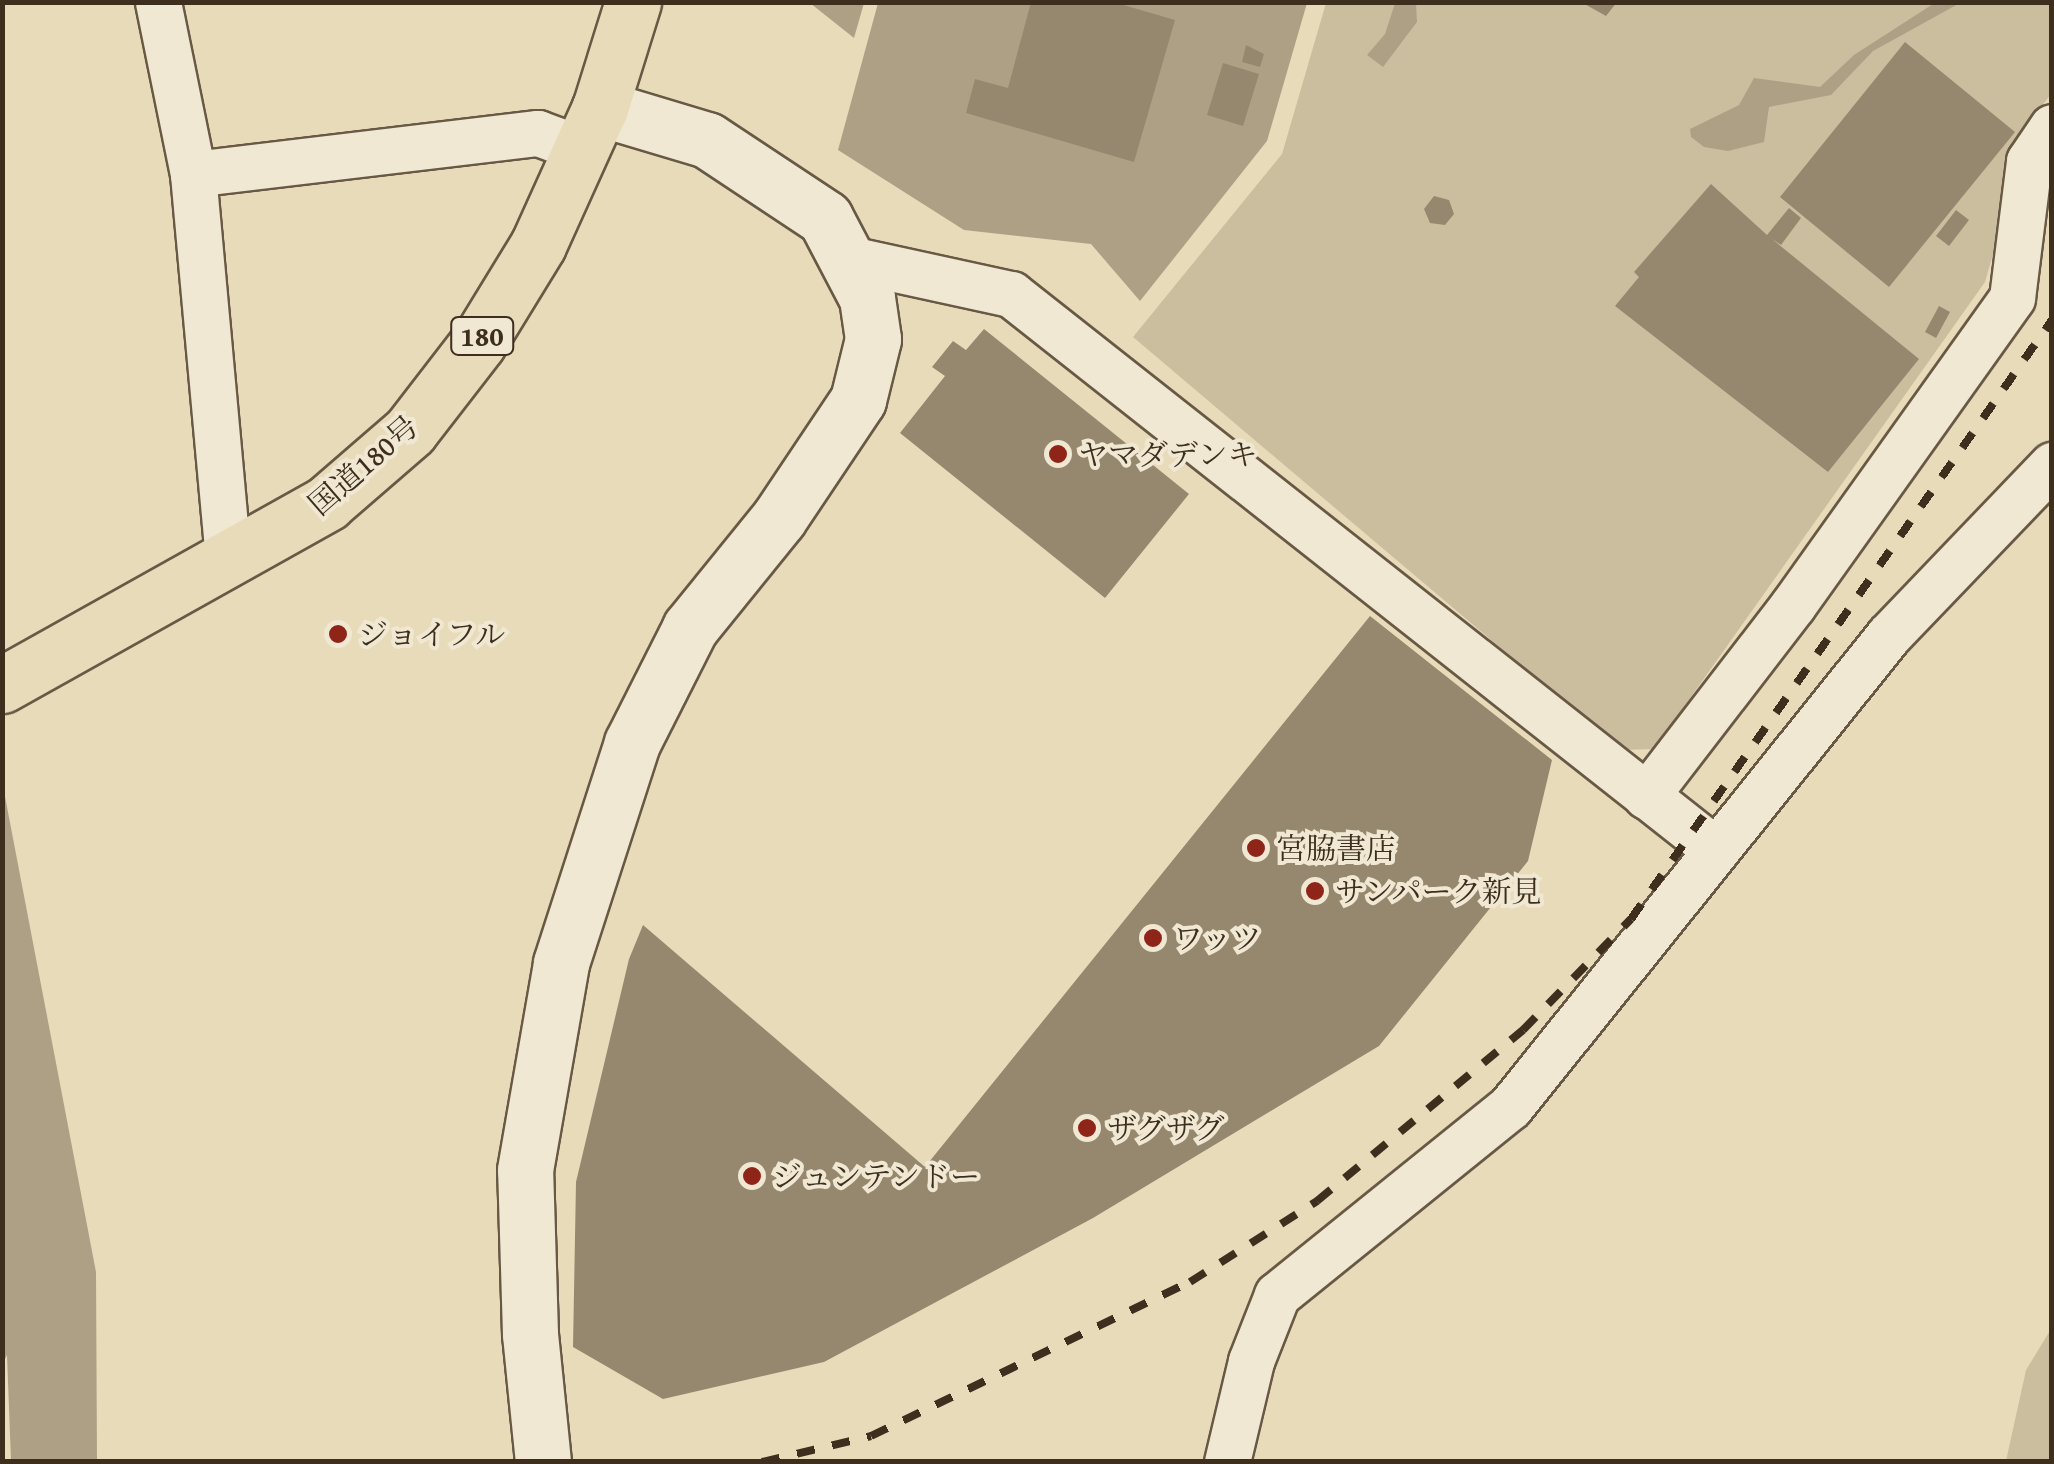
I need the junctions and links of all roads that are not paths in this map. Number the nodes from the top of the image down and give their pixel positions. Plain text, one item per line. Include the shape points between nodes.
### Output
1 (158, 2) edge
2 (634, 2) edge
3 (2052, 127) edge
4 (591, 128) junction
5 (192, 174) junction
6 (850, 259) junction
7 (2052, 465) edge
8 (218, 568) junction
9 (2, 685) edge
10 (1646, 796) junction
11 (1716, 850) junction
12 (540, 1439) edge
13 (1227, 1462) edge

1 - 5 street
2 - 4 highway, 国道180号 / 180
3 - 10 street via 2028,161 2012,298 1793,606
4 - 5 street
4 - 6 street via 707,140 825,218
4 - 8 highway, 国道180号 / 180 via 538,245 488,327 410,432 327,503
5 - 8 street
6 - 10 street via 1010,294
6 - 12 street via 868,298 873,339 858,400 779,518 690,628 632,744 560,963 524,1170
7 - 11 street via 1889,635
8 - 9 highway, 国道180号 / 180
10 - 11 street
11 - 13 street via 1510,1107 1277,1294 1251,1361

